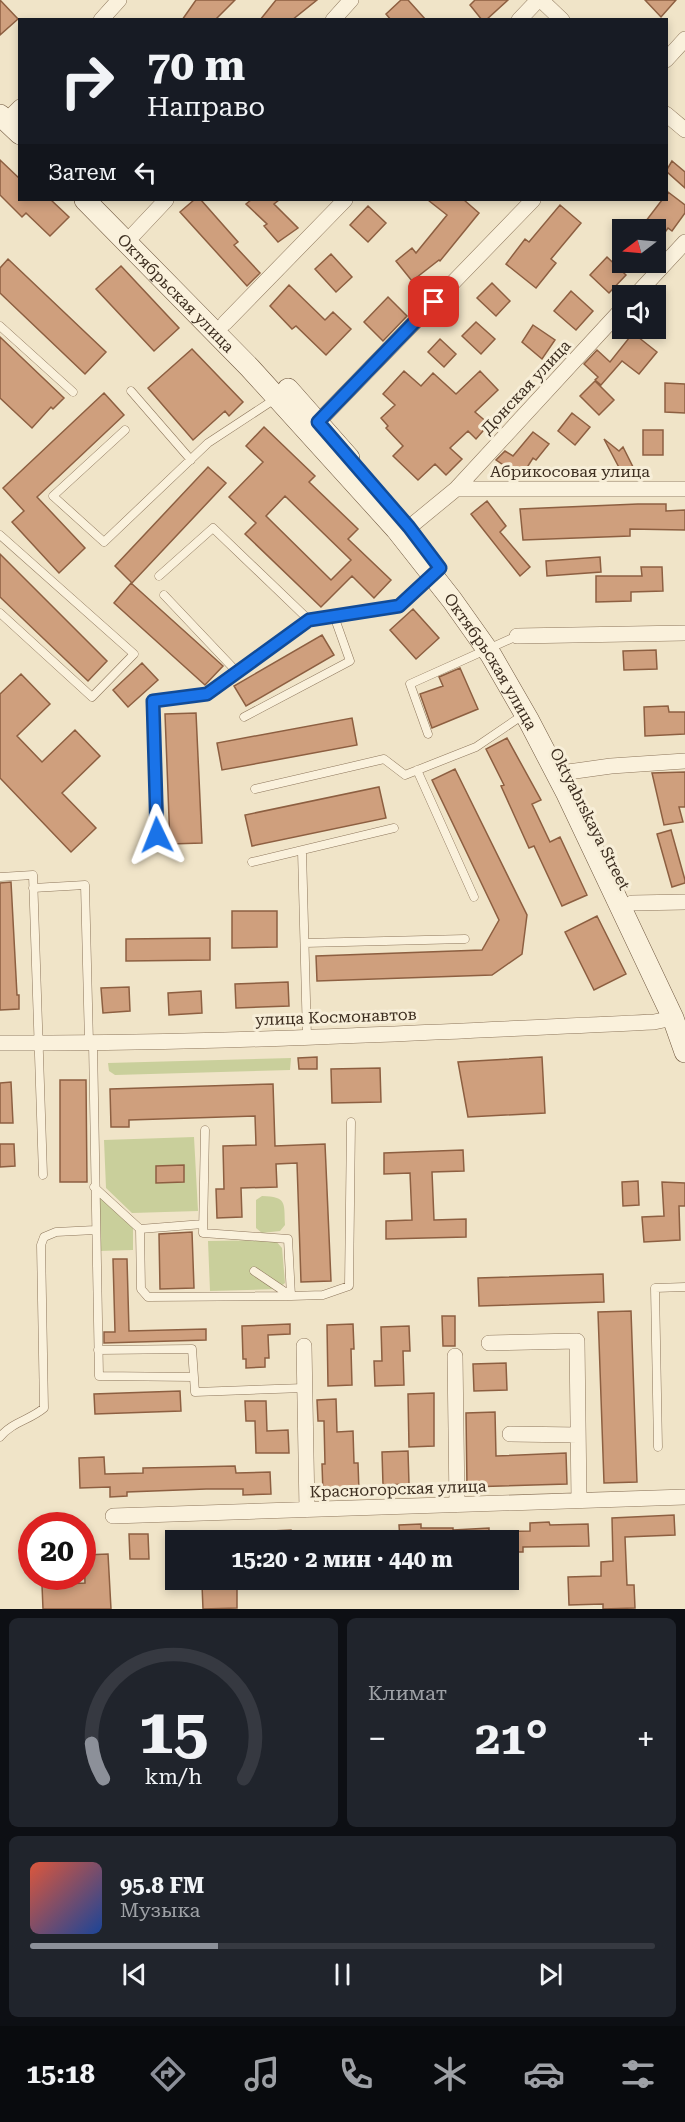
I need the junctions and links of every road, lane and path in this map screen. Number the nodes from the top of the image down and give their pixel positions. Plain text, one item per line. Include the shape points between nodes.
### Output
1 (119, 0) edge
2 (351, 0) edge
3 (540, 0) edge
4 (103, 18) edge
5 (335, 18) edge
6 (521, 18) edge
7 (560, 18) edge
8 (685, 39) edge
9 (668, 58) edge
10 (668, 116) edge
11 (685, 130) edge
12 (86, 201) edge
13 (100, 201) edge
14 (165, 201) edge
15 (344, 201) edge
16 (532, 201) edge
17 (134, 234) junction
18 (685, 242) edge
19 (645, 285) edge
20 (612, 320) edge
21 (225, 323) junction
22 (0, 326) edge
23 (132, 391) dead end
24 (73, 392) dead end
25 (277, 398) junction
26 (318, 422) junction
27 (125, 430) dead end
28 (191, 460) junction
29 (456, 489) junction
30 (685, 489) edge
31 (404, 531) junction
32 (0, 536) edge
33 (436, 572) junction
34 (159, 576) dead end
35 (164, 595) dead end
36 (0, 613) edge
37 (334, 616) junction
38 (309, 620) junction
39 (685, 633) edge
40 (517, 636) joint
41 (492, 647) junction
42 (237, 672) junction
43 (528, 711) junction
44 (244, 717) dead end
45 (428, 734) dead end
46 (685, 761) edge
47 (417, 770) junction
48 (568, 772) junction
49 (255, 789) dead end
50 (394, 828) dead end
51 (157, 835) dead end
52 (302, 851) junction
53 (252, 862) dead end
54 (0, 877) edge
55 (33, 888) junction
56 (474, 897) dead end
57 (685, 902) edge
58 (632, 903) junction
59 (465, 939) dead end
60 (305, 943) junction
61 (679, 1017) edge
62 (307, 1037) junction
63 (0, 1043) edge
64 (38, 1043) junction
65 (91, 1043) junction
66 (685, 1052) edge
67 (351, 1122) dead end
68 (205, 1130) dead end
69 (43, 1175) dead end
70 (94, 1186) junction
71 (203, 1224) junction
72 (140, 1229) junction
73 (95, 1230) junction
74 (254, 1271) dead end
75 (685, 1287) edge
76 (291, 1296) junction
77 (489, 1343) dead end
78 (304, 1347) dead end
79 (98, 1350) junction
80 (455, 1356) dead end
81 (194, 1377) junction
82 (304, 1388) junction
83 (510, 1434) dead end
84 (578, 1435) junction
85 (0, 1437) edge
86 (658, 1447) dead end
87 (685, 1497) edge
88 (579, 1500) junction
89 (457, 1505) junction
90 (307, 1510) junction
91 (113, 1516) dead end

1 - 4 street
2 - 5 street
3 - 6 street
3 - 7 street
8 - 9 street
10 - 11 street
12 - 25 main road, Октябрьская улица
13 - 17 main road, Oktyabrskaya Street
14 - 17 street
15 - 21 street
16 - 26 street
17 - 21 main road, Oktyabrskaya Street
18 - 19 street
20 - 29 street, Донская улица
21 - 26 main road, Oktyabrskaya Street
22 - 24 lane
23 - 28 lane
25 - 28 lane via 208,444
25 - 31 main road, Октябрьская улица
26 - 31 main road, Oktyabrskaya Street
27 - 28 lane via 54,496 104,542
29 - 30 street, Абрикосовая улица
29 - 31 street, Донская улица
31 - 33 main road, Oktyabrskaya Street
32 - 36 lane via 134,654 92,697
33 - 37 lane via 399,606
33 - 41 main road, Oktyabrskaya Street via 492,635
34 - 38 lane via 213,528
35 - 42 lane
37 - 38 lane
37 - 44 lane via 350,661
38 - 42 lane
39 - 40 street
40 - 41 lane
41 - 43 main road, Oktyabrskaya Street
41 - 45 lane via 410,684
42 - 51 lane via 207,694 153,701
43 - 47 lane via 476,747
43 - 48 main road, Oktyabrskaya Street
43 - 61 main road, Октябрьская улица
46 - 48 street
47 - 49 lane via 405,775 384,759
47 - 56 lane
48 - 58 main road, Oktyabrskaya Street
50 - 52 lane
52 - 53 lane
52 - 60 lane
54 - 55 lane via 33,875
55 - 64 lane
55 - 65 lane via 86,885
57 - 58 street
58 - 61 main road, Oktyabrskaya Street
59 - 60 lane
60 - 62 lane
61 - 62 street, улица Космонавтов via 654,1022
61 - 66 main road, Октябрьская улица
62 - 65 street, улица Космонавтов
63 - 64 street, улица Космонавтов
64 - 65 street, улица Космонавтов
64 - 69 lane
65 - 70 lane
67 - 76 lane via 350,1286 323,1294
68 - 71 lane
70 - 72 lane
70 - 73 lane
71 - 72 lane
71 - 76 lane via 203,1233 288,1239
72 - 76 lane via 141,1288 148,1297
73 - 79 lane
73 - 85 lane via 56,1232 44,1237 44,1407
74 - 76 lane
75 - 86 lane via 655,1288
77 - 84 street via 577,1341
78 - 82 street
79 - 81 lane via 99,1376
79 - 81 lane via 192,1349
80 - 89 street
81 - 82 lane via 195,1392
82 - 90 street
83 - 84 street
84 - 88 street
87 - 88 street, Красногорская улица
88 - 89 street, Красногорская улица
89 - 90 street, Красногорская улица
90 - 91 street, Красногорская улица

